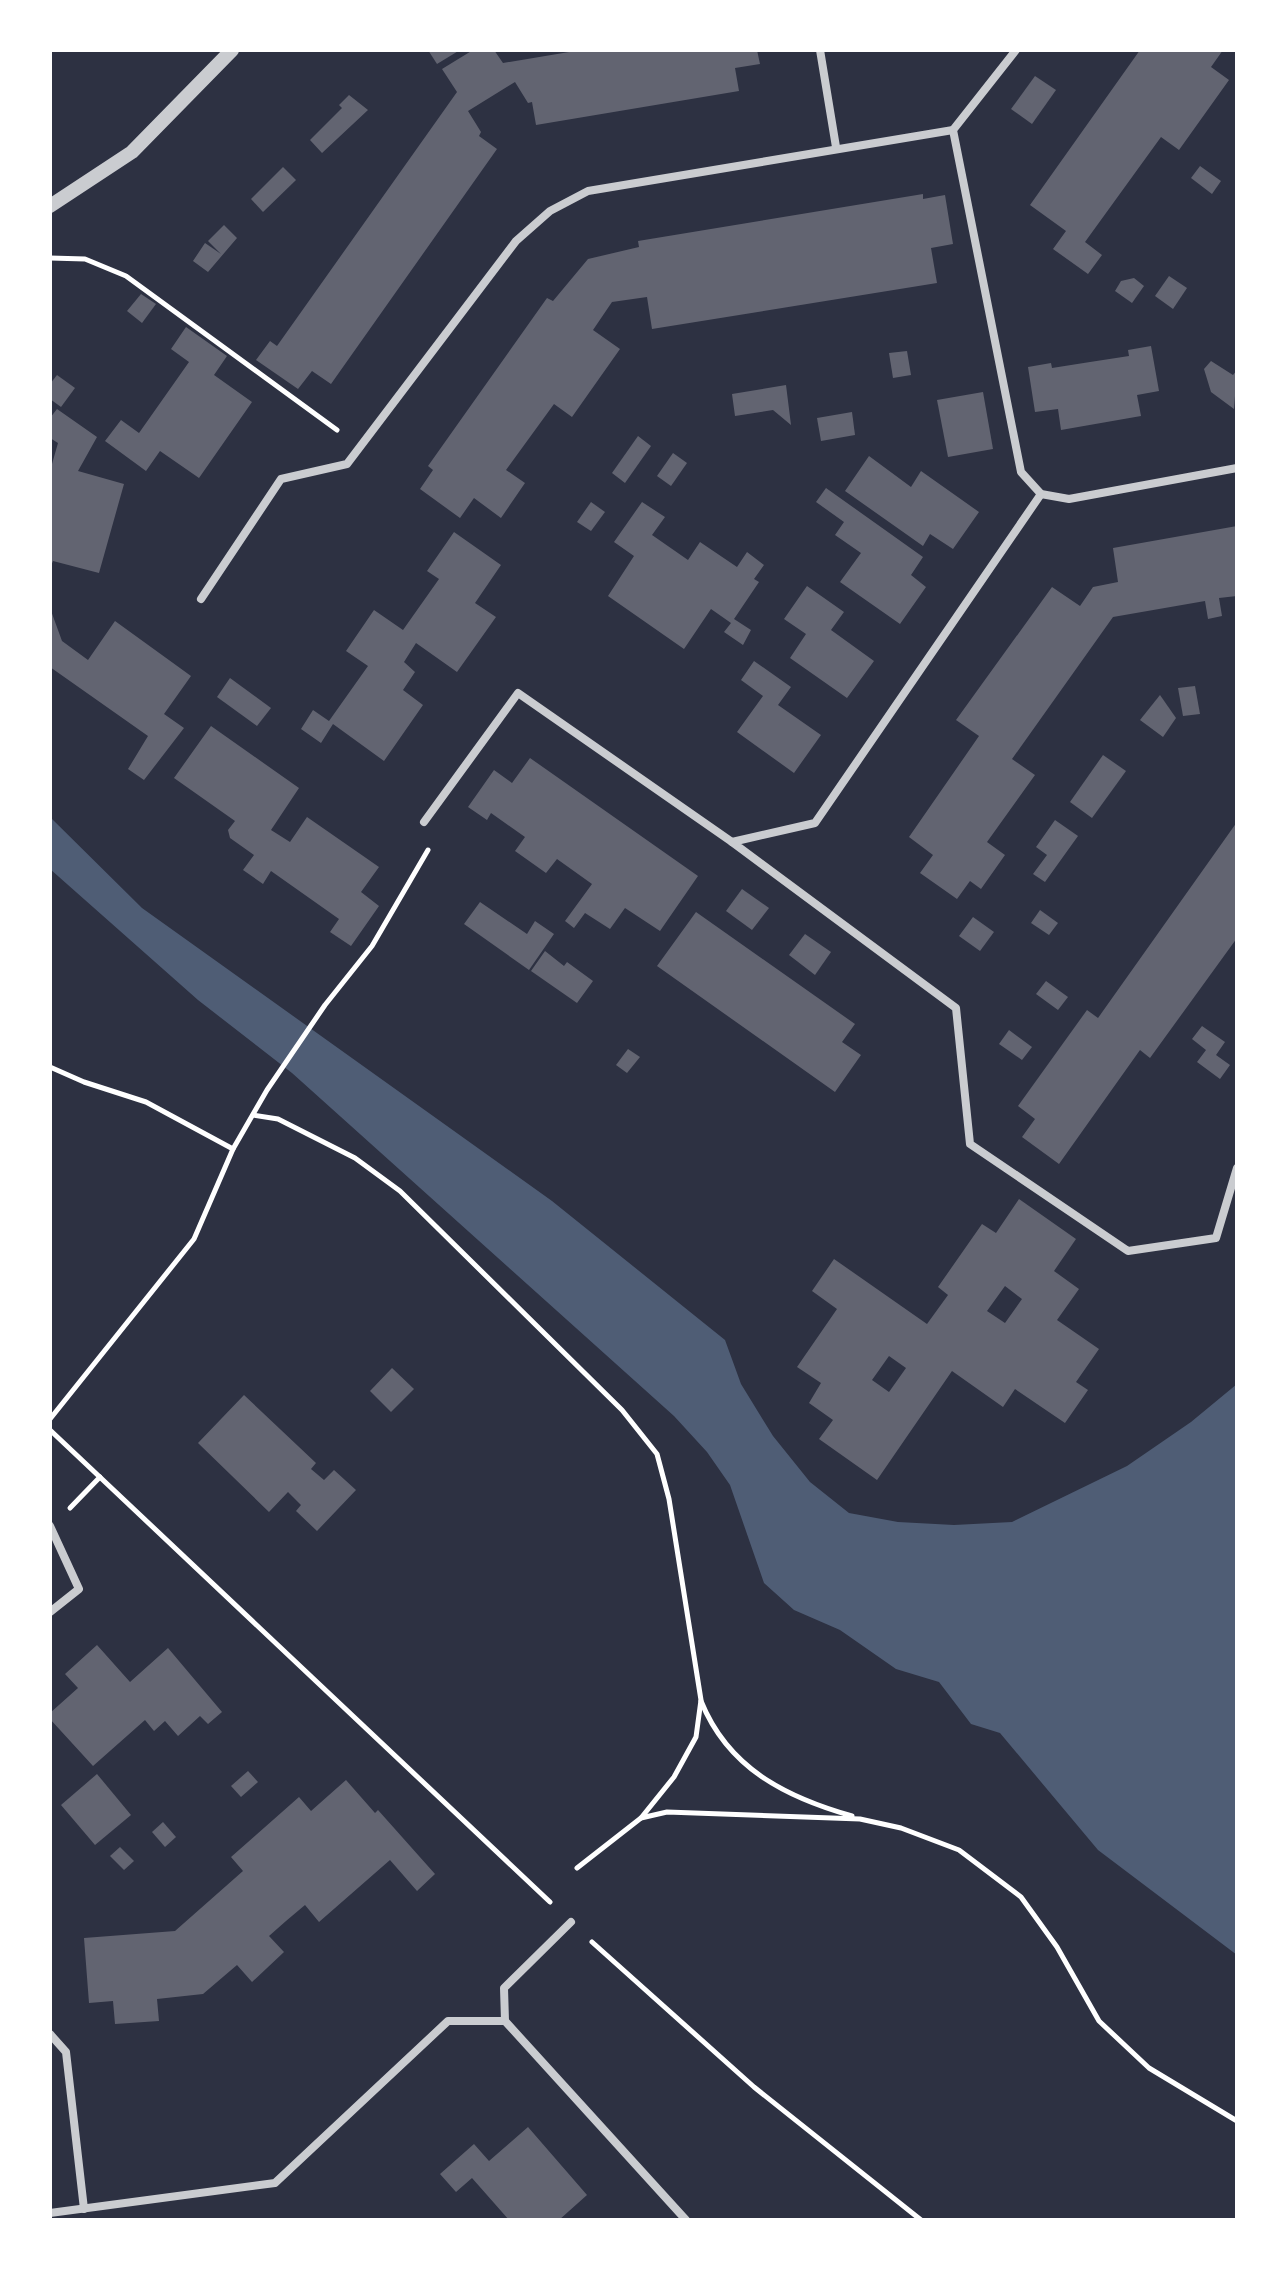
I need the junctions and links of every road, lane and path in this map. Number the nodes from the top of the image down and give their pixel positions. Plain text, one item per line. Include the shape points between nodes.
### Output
1 (232, 50) edge
2 (820, 50) edge
3 (1016, 50) edge
4 (953, 130) junction
5 (836, 147) junction
6 (50, 206) edge
7 (50, 258) edge
8 (360, 447) junction
9 (1237, 468) edge
10 (1041, 494) junction
11 (201, 599) dead end
12 (424, 822) joint
13 (732, 842) junction
14 (50, 1067) edge
15 (253, 1115) junction
16 (233, 1149) junction
17 (1237, 1168) edge
18 (50, 1419) edge
19 (50, 1430) edge
20 (100, 1477) junction
21 (51, 1526) edge
22 (50, 1612) edge
23 (701, 1700) junction
24 (641, 1818) junction
25 (860, 1819) junction
26 (577, 1868) dead end
27 (571, 1922) junction
28 (505, 2021) junction
29 (50, 2034) edge
30 (1237, 2121) edge
31 (84, 2209) junction
32 (50, 2213) edge
33 (686, 2220) edge
34 (921, 2220) edge

1 - 6 street via 132,152
2 - 5 street
3 - 4 street
4 - 5 street
4 - 10 street via 1021,472
5 - 8 street via 588,191 550,211 516,241
7 - 8 path via 85,259 126,276
8 - 11 street via 347,464 281,479
9 - 10 street via 1069,499
10 - 13 street via 815,823
12 - 13 street via 518,693
12 - 15 path via 429,852 372,946 325,1005
13 - 17 street via 956,1008 970,1144 1128,1251 1216,1238
14 - 16 path via 146,1102
15 - 16 path
15 - 23 path via 278,1119 355,1158 400,1191 622,1410 657,1454
16 - 18 path via 194,1239
19 - 20 path
20 - 21 path
20 - 27 path
21 - 22 street via 79,1589
23 - 24 path via 696,1737 674,1777
23 - 25 path via 714,1733 761,1779
24 - 25 path via 667,1812
24 - 26 path
25 - 30 path via 959,1850 1021,1897 1099,2021 1149,2068
27 - 28 street via 504,1988
27 - 34 path via 754,2087
28 - 31 street via 448,2021 275,2183
28 - 33 street
29 - 31 street via 66,2052
31 - 32 street

